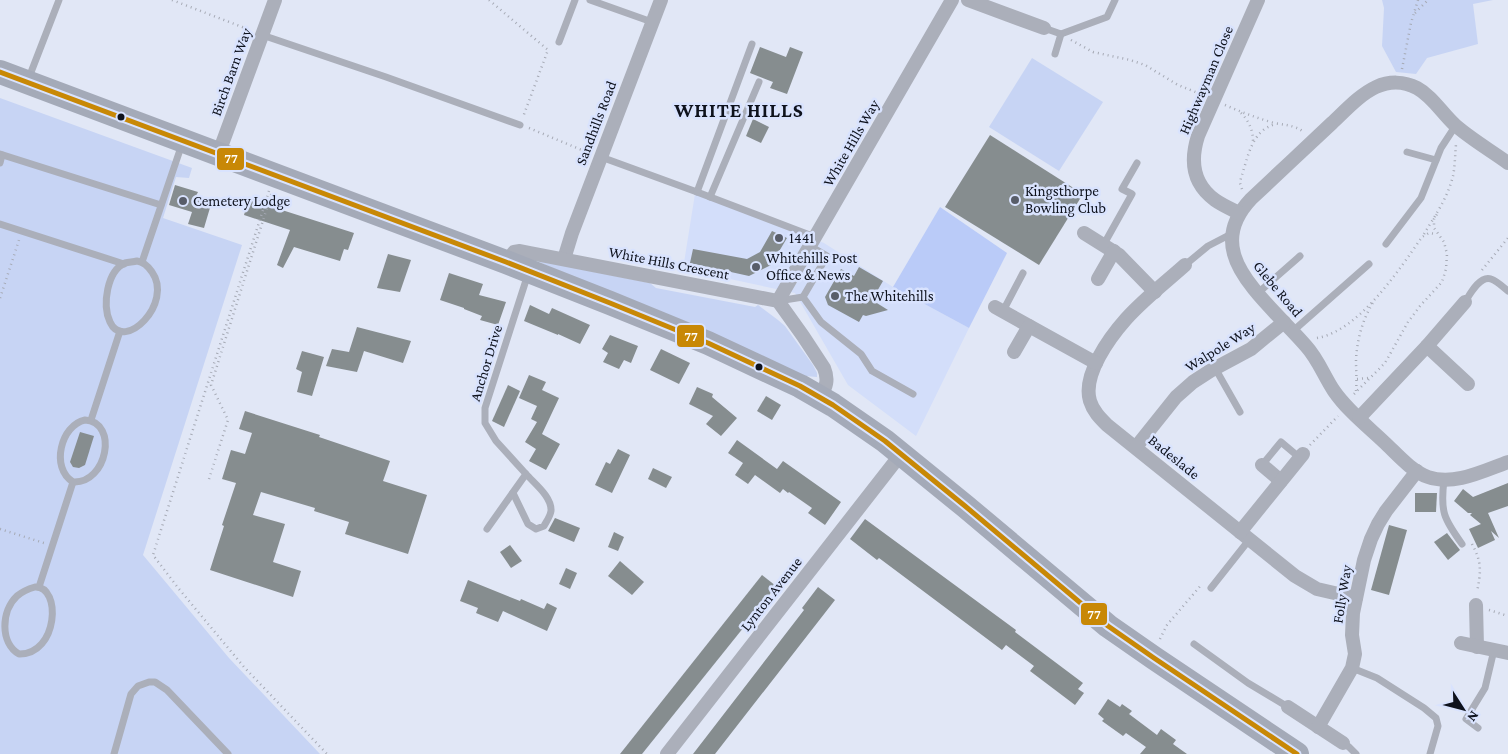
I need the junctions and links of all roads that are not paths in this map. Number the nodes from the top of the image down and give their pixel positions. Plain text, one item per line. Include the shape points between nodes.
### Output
1 (59, 0) edge
2 (275, 0) edge
3 (575, 0) edge
4 (590, 0) edge
5 (661, 0) edge
6 (952, 0) edge
7 (968, 0) edge
8 (1115, 0) edge
9 (1258, 0) edge
10 (652, 22) junction
11 (1044, 28) joint
12 (262, 34) junction
13 (1061, 34) junction
14 (559, 42) dead end
15 (752, 44) dead end
16 (1055, 54) dead end
17 (0, 72) edge
18 (27, 82) junction
19 (759, 82) dead end
20 (520, 125) road end
21 (1458, 127) junction
22 (183, 142) junction
23 (1407, 152) dead end
24 (218, 155) junction
25 (600, 157) junction
26 (1, 158) edge
27 (1436, 160) junction
28 (1136, 163) dead end
29 (1508, 163) edge
30 (698, 192) junction
31 (710, 197) junction
32 (161, 205) junction
33 (1239, 213) junction
34 (0, 224) edge
35 (1084, 233) dead end
36 (1232, 233) junction
37 (813, 242) junction
38 (1386, 244) dead end
39 (1109, 248) junction
40 (1300, 256) dead end
41 (564, 259) junction
42 (142, 262) junction
43 (506, 262) junction
44 (124, 264) junction
45 (1368, 264) dead end
46 (1186, 265) joint
47 (529, 271) junction
48 (1023, 273) dead end
49 (1098, 279) dead end
50 (1508, 291) edge
51 (1155, 292) junction
52 (1258, 293) junction
53 (803, 297) junction
54 (778, 301) junction
55 (1464, 302) joint
56 (999, 309) joint
57 (1029, 326) junction
58 (1289, 327) junction
59 (120, 332) junction
60 (1427, 346) junction
61 (1014, 352) dead end
62 (1096, 363) junction
63 (1215, 368) junction
64 (1468, 384) dead end
65 (913, 394) dead end
66 (820, 398) junction
67 (1240, 412) dead end
68 (1359, 418) junction
69 (91, 420) junction
70 (1136, 447) junction
71 (901, 454) junction
72 (1302, 456) joint
73 (1508, 462) edge
74 (1262, 465) joint
75 (1417, 471) junction
76 (526, 474) junction
77 (1444, 480) junction
78 (1281, 481) junction
79 (73, 482) junction
80 (512, 493) junction
81 (487, 529) dead end
82 (1245, 536) junction
83 (1462, 544) dead end
84 (39, 587) junction
85 (1211, 588) dead end
86 (1356, 598) junction
87 (1476, 605) road end
88 (1461, 642) dead end
89 (1194, 644) dead end
90 (1477, 647) junction
91 (1494, 650) junction
92 (1508, 653) edge
93 (1352, 668) junction
94 (1288, 707) joint
95 (1318, 727) junction
96 (1478, 728) dead end
97 (1344, 743) joint
98 (114, 754) edge
99 (228, 754) edge
100 (668, 754) edge
101 (1297, 754) edge
102 (1356, 754) edge
103 (1430, 754) edge

1 - 18 lane
2 - 12 street, Birch Barn Way
3 - 14 lane
4 - 10 lane
5 - 10 street, Sandhills Road
6 - 37 street, White Hills Way
7 - 11 street
8 - 13 lane via 1107,17
9 - 33 street, Highwayman Close via 1198,136 1193,156 1195,170 1204,189 1214,199
10 - 25 street, Sandhills Road
11 - 13 lane
12 - 20 lane
12 - 24 street, Birch Barn Way
13 - 16 lane
15 - 30 lane
17 - 18 highway
18 - 22 highway
19 - 31 lane
21 - 27 lane
21 - 29 street, Glebe Road
21 - 33 street, Glebe Road via 1424,92 1411,85 1388,83 1375,87 1313,140
22 - 24 highway
22 - 32 lane
23 - 27 lane
24 - 43 highway
25 - 30 lane
25 - 41 street, Sandhills Road
26 - 32 lane
27 - 38 lane via 1421,198
28 - 39 lane via 1122,188 1132,194
30 - 31 lane
31 - 37 lane
32 - 42 lane
33 - 36 street, Glebe Road
34 - 44 lane
35 - 39 street
36 - 46 lane via 1208,246
36 - 52 street, Glebe Road via 1233,253 1238,266
37 - 53 lane via 827,256
37 - 54 street, White Hills Way
39 - 49 street
39 - 51 street
40 - 52 lane
41 - 43 street, White Hills Crescent via 517,252
41 - 54 street, White Hills Crescent
42 - 44 lane
42 - 59 lane via 157,282 156,302 141,325
43 - 47 highway
44 - 59 lane via 114,275 106,296 106,313
45 - 58 lane
46 - 51 street, Badeslade
47 - 66 highway via 708,343
47 - 76 lane, Anchor Drive via 485,408 486,423 496,441
48 - 56 lane
50 - 55 lane via 1485,278
51 - 62 street, Badeslade via 1121,325
52 - 58 street, Glebe Road
53 - 54 lane
53 - 65 lane via 821,322 860,354 872,371
54 - 66 street via 824,368 827,384
55 - 60 street
56 - 57 street
57 - 61 street
57 - 62 street
58 - 63 street, Walpole Way
58 - 68 street, Glebe Road via 1313,354 1334,391
59 - 69 lane
60 - 64 street
60 - 68 street
62 - 70 street, Badeslade via 1088,387 1094,410 1107,425
63 - 67 lane
63 - 70 street, Walpole Way via 1176,397
66 - 71 highway
68 - 75 street, Glebe Road
69 - 79 lane via 75,424 63,444 62,469
69 - 79 lane via 104,435 103,458 93,474
70 - 82 street, Badeslade
71 - 100 street, Lynton Avenue
71 - 101 highway via 1108,626
72 - 74 lane via 1281,442
72 - 78 street
73 - 77 street, Glebe Road via 1465,477
74 - 78 street
75 - 77 street, Glebe Road
75 - 86 street, Folly Way via 1378,524 1367,550
76 - 80 lane
76 - 80 lane, Anchor Drive via 549,502 551,510 544,526 536,529 528,524
77 - 83 lane via 1442,508
78 - 82 street
79 - 84 lane
80 - 81 lane
82 - 85 lane
82 - 86 street, Badeslade via 1307,584
84 - 84 lane via 48,595 51,605 50,628 37,649 19,654 5,637 6,611 17,596
86 - 93 street, Folly Way via 1352,622 1355,654
87 - 90 street
88 - 90 street
89 - 94 lane
90 - 91 street
91 - 92 street
91 - 96 lane via 1485,688 1466,719
93 - 95 street, Folly Way
93 - 103 lane via 1377,678 1436,718 1438,726
94 - 95 street
95 - 97 street
97 - 102 lane
98 - 99 lane via 131,694 138,686 155,682 167,690

